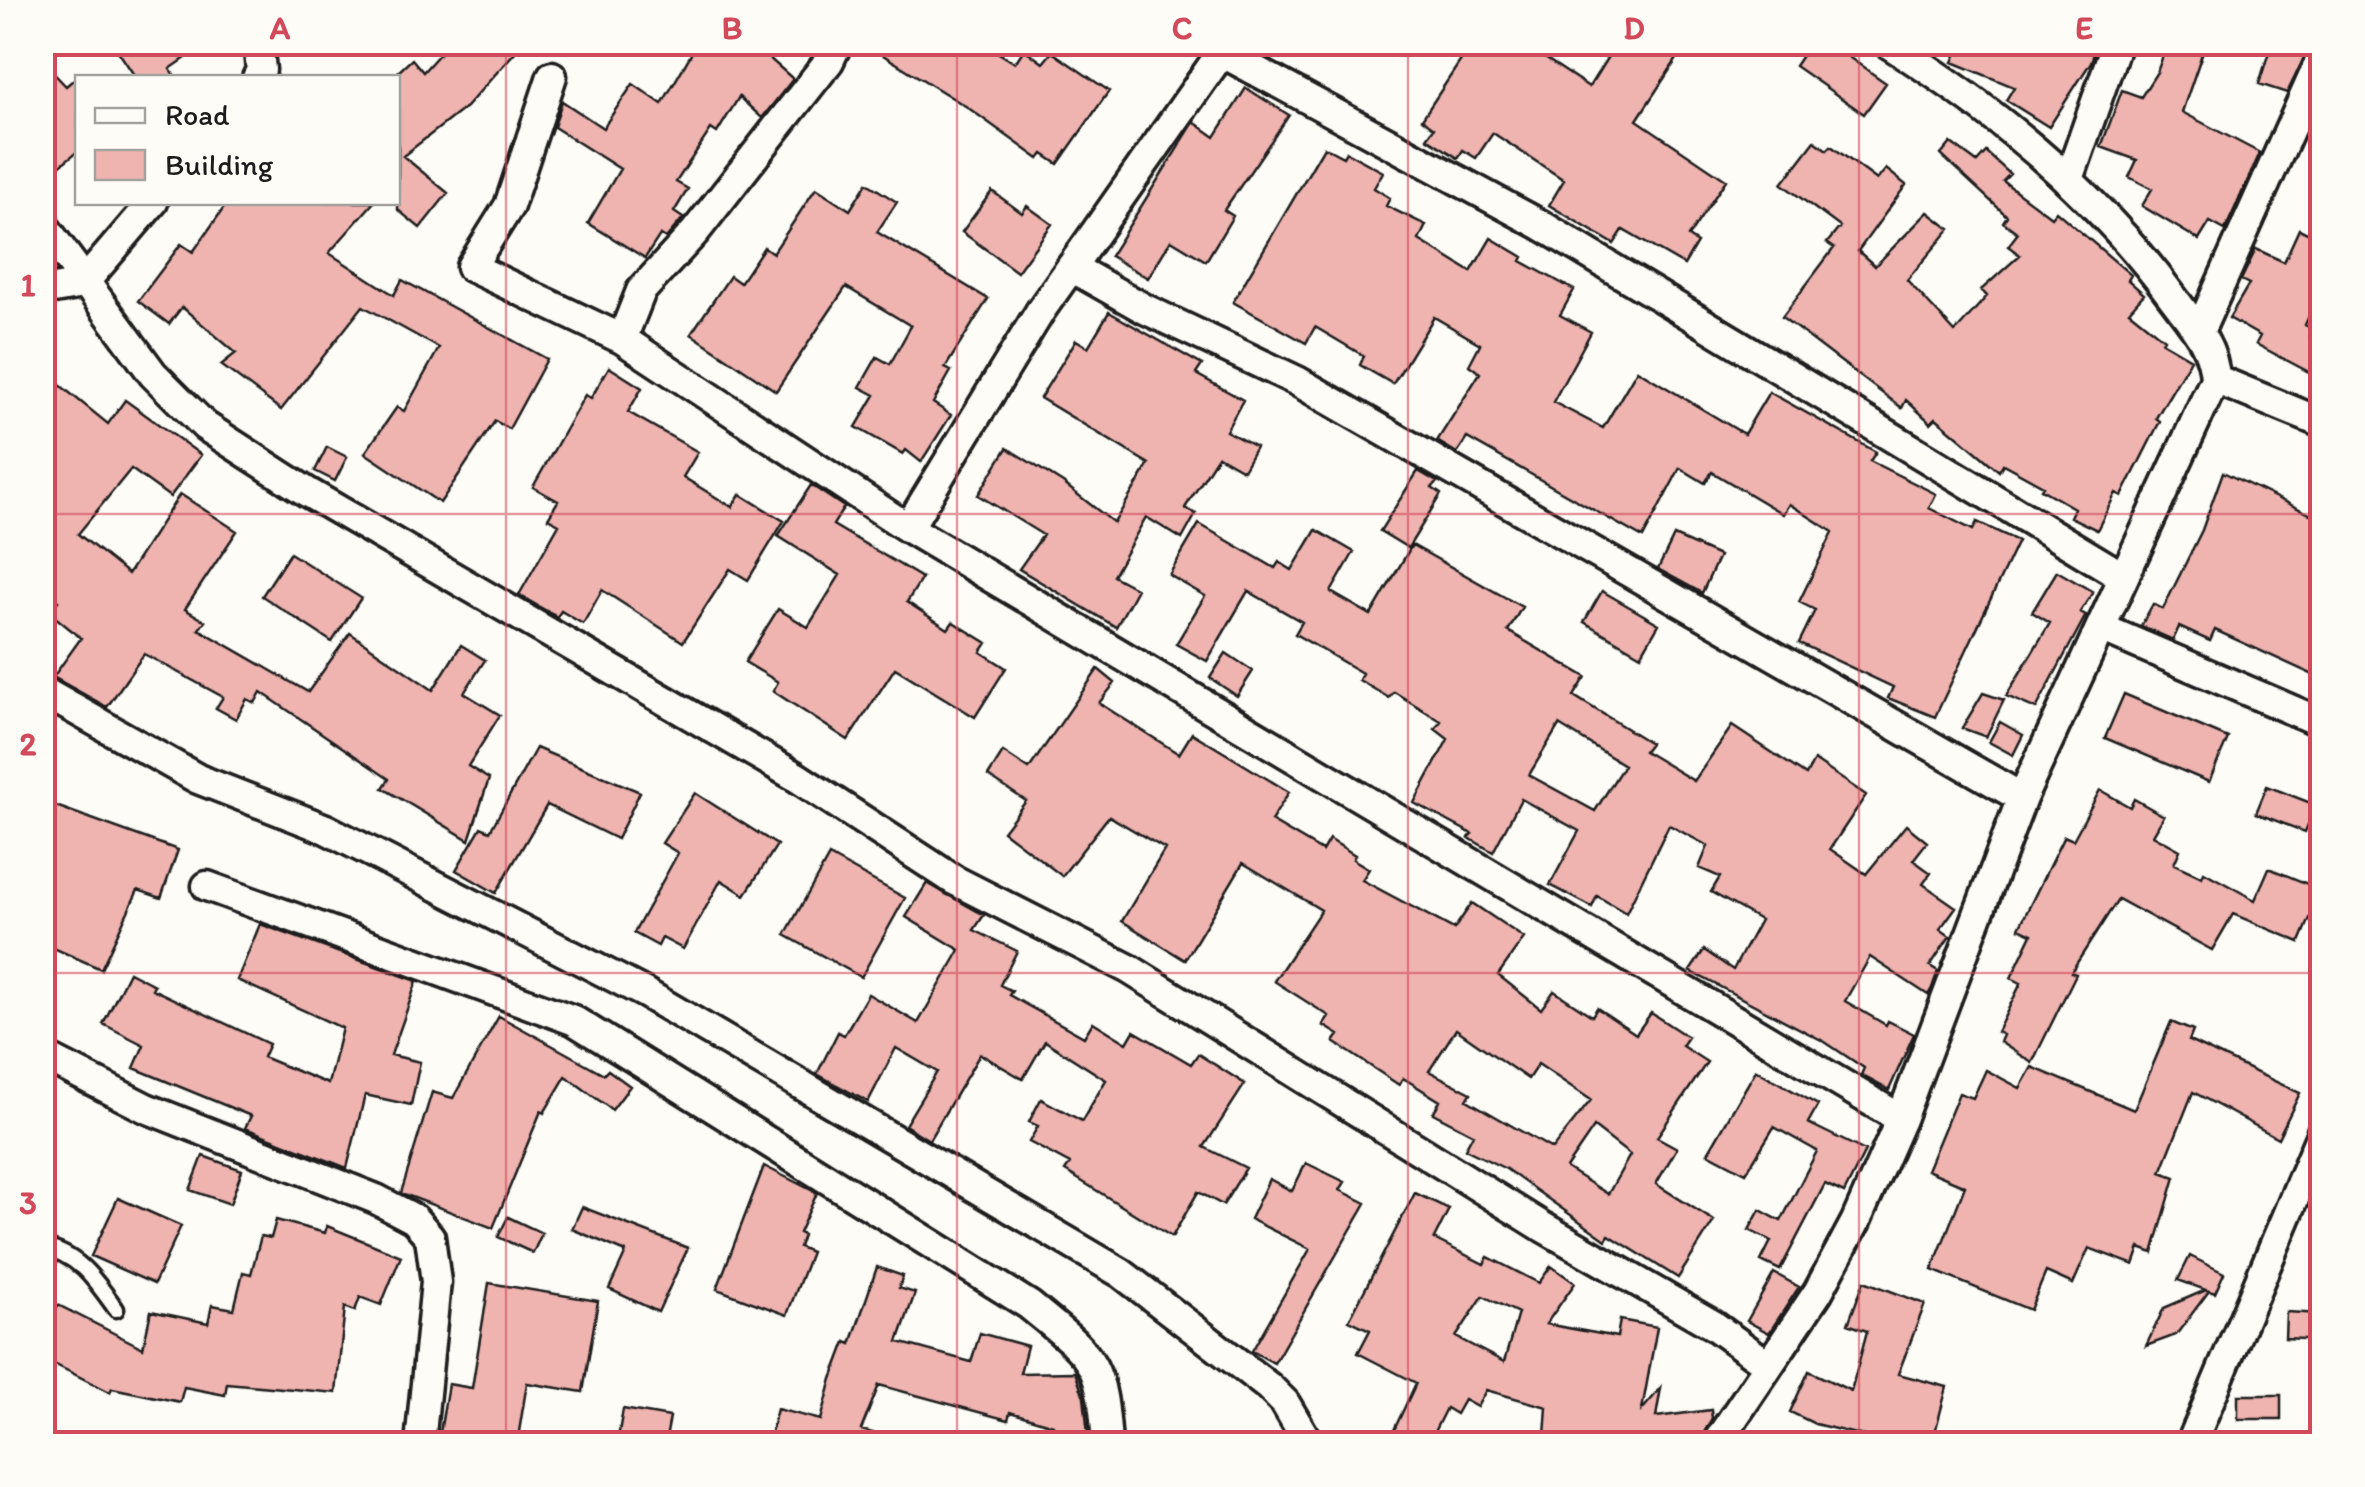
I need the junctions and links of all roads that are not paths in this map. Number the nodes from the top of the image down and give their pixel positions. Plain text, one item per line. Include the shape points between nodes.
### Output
1 (258, 42) edge
2 (838, 42) edge
3 (2117, 42) edge
4 (1889, 44) edge
5 (1226, 48) edge
6 (2322, 57) edge
7 (257, 75) edge
8 (552, 76) dead end
9 (2069, 179) junction
10 (150, 205) edge
11 (42, 223) edge
12 (1071, 266) junction
13 (83, 284) junction
14 (42, 291) edge
15 (2199, 332) junction
16 (622, 339) junction
17 (2215, 379) junction
18 (2322, 423) edge
19 (908, 528) junction
20 (2122, 576) junction
21 (2100, 628) junction
22 (42, 691) edge
23 (2322, 723) edge
24 (2022, 798) junction
25 (207, 886) dead end
26 (42, 1055) edge
27 (1900, 1120) junction
28 (2322, 1132) edge
29 (42, 1248) edge
30 (116, 1308) dead end
31 (1767, 1364) junction
32 (420, 1444) edge
33 (1106, 1444) edge
34 (1309, 1444) edge
35 (1716, 1444) edge
36 (2191, 1444) edge

1 - 7 street
2 - 16 street via 695,232 641,291
3 - 9 street
4 - 9 street
5 - 12 street
5 - 20 street via 1541,225
6 - 15 street
8 - 16 street via 509,206 471,268
9 - 15 street via 2133,243
10 - 13 street
11 - 13 street
12 - 19 street
12 - 24 street via 1512,502
13 - 14 street
13 - 31 street via 152,374 205,426 278,473 796,776 954,880 1129,969
15 - 17 street
16 - 19 street
17 - 18 street
17 - 20 street
19 - 27 street
20 - 21 street
21 - 23 street
21 - 24 street
22 - 34 street via 198,778 326,829 645,993 1121,1273 1269,1387
24 - 27 street
25 - 33 street via 573,1020 1028,1305 1084,1350 1102,1384
26 - 32 street via 146,1108 414,1219 430,1237 436,1282
27 - 31 street via 1818,1292
28 - 36 street
29 - 30 lane via 67,1254 88,1271
31 - 35 street

